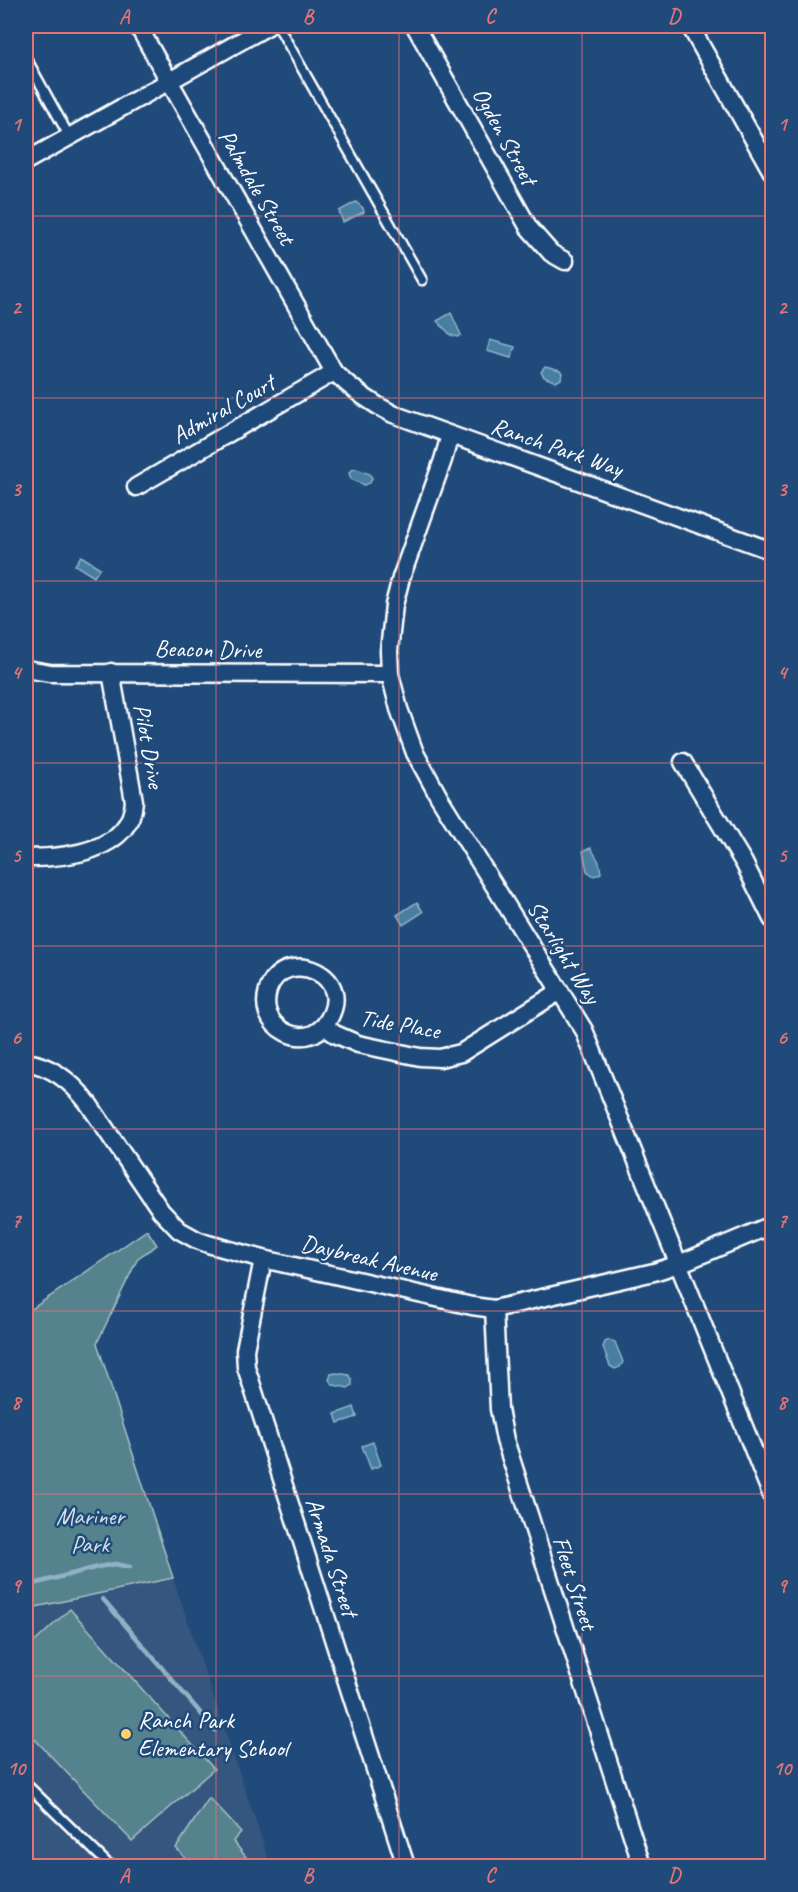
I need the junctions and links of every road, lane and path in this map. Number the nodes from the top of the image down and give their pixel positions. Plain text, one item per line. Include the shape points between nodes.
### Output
1 (138, 26) edge
2 (268, 26) edge
3 (278, 26) edge
4 (415, 26) edge
5 (690, 26) edge
6 (26, 58) edge
7 (168, 81) junction
8 (69, 136) junction
9 (26, 161) edge
10 (772, 172) edge
11 (565, 261) dead end
12 (422, 280) dead end
13 (334, 372) junction
14 (450, 435) junction
15 (136, 487) dead end
16 (772, 551) edge
17 (26, 669) edge
18 (111, 672) junction
19 (390, 674) junction
20 (683, 762) dead end
21 (26, 858) edge
22 (772, 919) edge
23 (560, 991) junction
24 (324, 1026) junction
25 (26, 1062) edge
26 (772, 1224) edge
27 (263, 1259) junction
28 (679, 1264) junction
29 (494, 1309) junction
30 (772, 1497) edge
31 (26, 1784) edge
32 (112, 1866) edge
33 (406, 1866) edge
34 (642, 1866) edge

1 - 7 street, Palmdale Street
2 - 7 street
3 - 12 lane
4 - 11 street, Ogden Street via 529,228 551,253
5 - 10 street
6 - 8 lane
7 - 8 street
7 - 13 street, Palmdale Street
8 - 9 street
13 - 14 street, Ranch Park Way via 377,406
13 - 15 street, Admiral Court
14 - 16 street, Ranch Park Way
14 - 19 street, Starlight Way via 400,578 391,625
17 - 18 street, Beacon Drive via 50,673
18 - 19 street, Beacon Drive
18 - 21 street, Pilot Drive via 134,801 128,825 83,852
19 - 23 street, Starlight Way via 416,753 439,797
20 - 22 street via 744,863
23 - 24 street, Tide Place via 471,1047 440,1058 358,1044
23 - 28 street, Starlight Way via 592,1047
24 - 24 street, Tide Place via 335,1005 334,993 324,976 303,967 291,968 276,977 266,998 267,1010 278,1028 301,1036
25 - 27 street, Daybreak Avenue via 50,1069 75,1087 161,1211 179,1230 197,1240
26 - 28 street, Daybreak Avenue
27 - 29 street, Daybreak Avenue
27 - 33 street, Armada Street via 245,1350 246,1367
28 - 29 street, Daybreak Avenue
28 - 30 street, Starlight Way
29 - 34 street, Fleet Street via 499,1409 505,1440
31 - 32 lane

